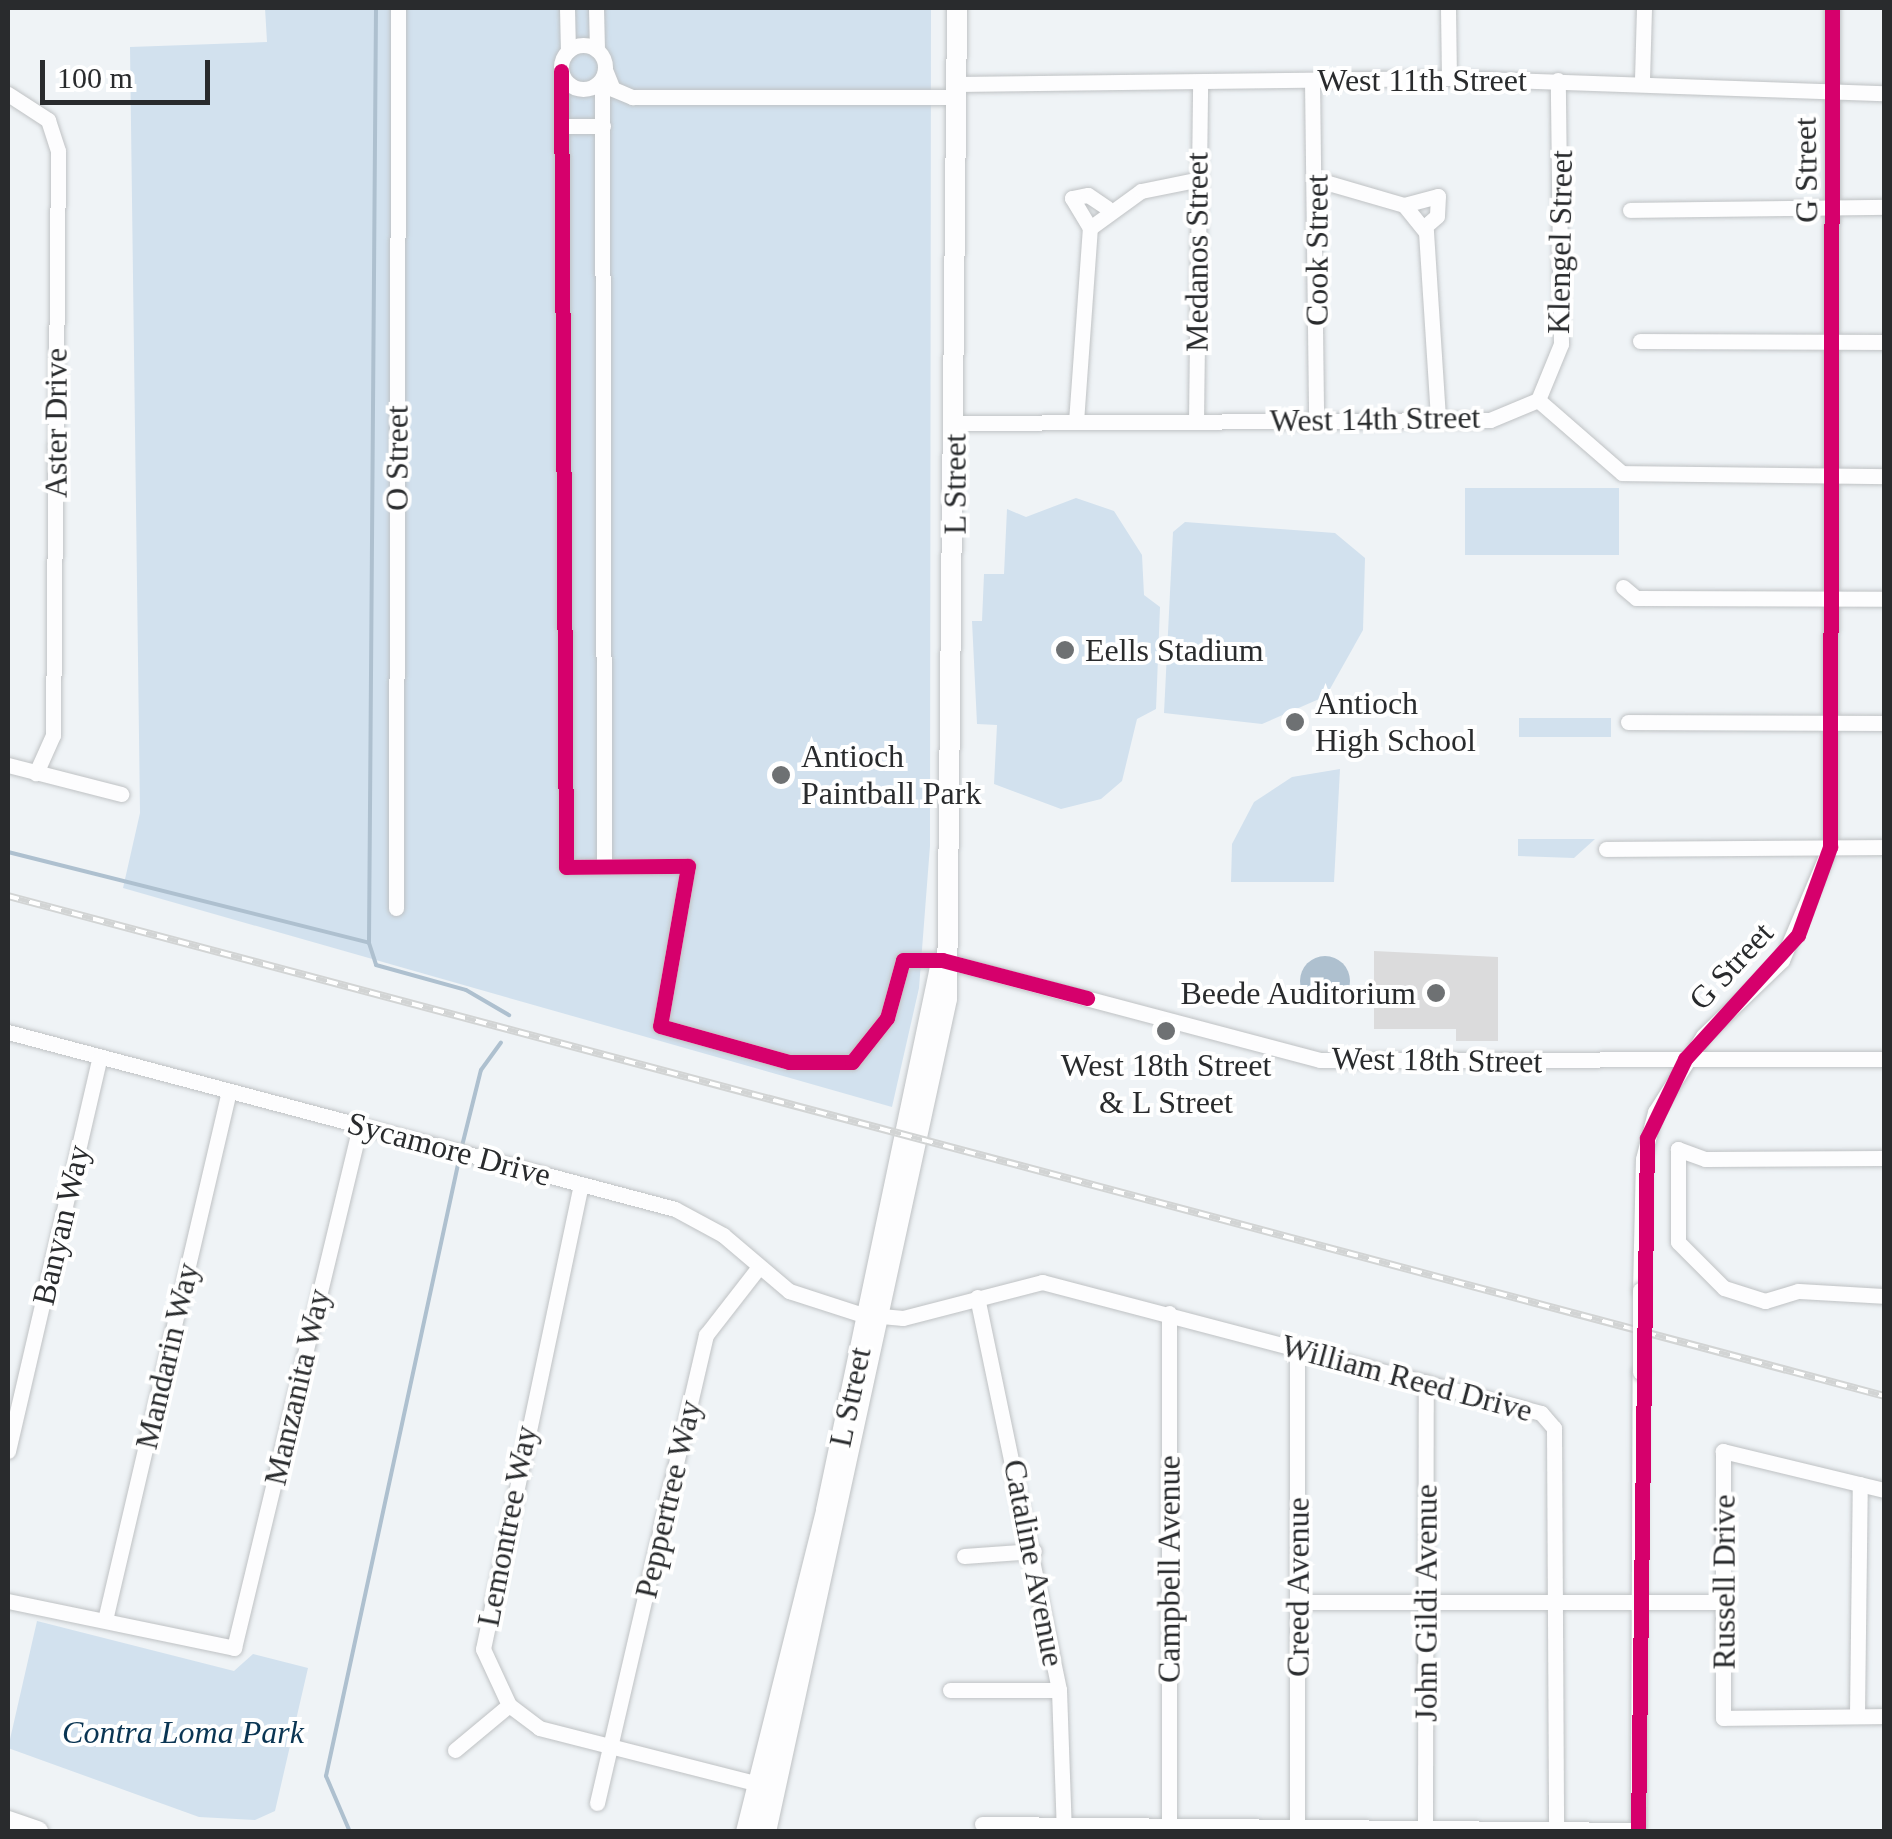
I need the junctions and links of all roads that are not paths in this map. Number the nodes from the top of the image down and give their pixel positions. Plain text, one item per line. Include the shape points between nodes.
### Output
1 (398, 8) edge
2 (567, 8) edge
3 (596, 8) edge
4 (956, 8) edge
5 (1448, 8) edge
6 (1644, 8) edge
7 (1832, 8) edge
8 (597, 50) junction
9 (568, 51) junction
10 (561, 71) junction
11 (604, 76) junction
12 (1449, 78) junction
13 (1312, 80) junction
14 (1558, 80) junction
15 (1642, 80) junction
16 (1200, 82) junction
17 (957, 90) junction
18 (1832, 92) junction
19 (1884, 93) edge
20 (8, 94) edge
21 (562, 126) junction
22 (603, 126) junction
23 (1194, 180) junction
24 (1318, 180) junction
25 (1404, 205) junction
26 (1884, 207) edge
27 (1108, 208) junction
28 (1834, 208) junction
29 (1630, 210) dead end
30 (1090, 228) junction
31 (1423, 228) junction
32 (1640, 340) dead end
33 (1834, 342) junction
34 (1884, 342) edge
35 (1538, 400) junction
36 (1316, 419) junction
37 (1438, 420) junction
38 (1076, 422) junction
39 (1196, 422) junction
40 (954, 423) junction
41 (1832, 475) junction
42 (1884, 476) edge
43 (1623, 586) dead end
44 (1832, 599) junction
45 (1884, 599) edge
46 (1628, 722) dead end
47 (1831, 723) junction
48 (1884, 723) edge
49 (8, 765) edge
50 (36, 773) junction
51 (121, 794) dead end
52 (1830, 847) junction
53 (1884, 847) edge
54 (1606, 849) dead end
55 (604, 864) junction
56 (396, 908) dead end
57 (942, 960) junction
58 (8, 1032) edge
59 (100, 1057) junction
60 (1684, 1059) junction
61 (1884, 1059) edge
62 (229, 1091) junction
63 (360, 1126) junction
64 (1884, 1158) edge
65 (581, 1184) junction
66 (759, 1267) junction
67 (1884, 1296) edge
68 (977, 1297) junction
69 (1169, 1313) junction
70 (876, 1316) junction
71 (1297, 1348) junction
72 (1426, 1382) junction
73 (8, 1451) edge
74 (1860, 1484) junction
75 (1884, 1490) edge
76 (1034, 1551) junction
77 (964, 1556) dead end
78 (8, 1601) edge
79 (1298, 1602) junction
80 (1557, 1602) junction
81 (1638, 1602) junction
82 (1725, 1602) junction
83 (1426, 1603) junction
84 (105, 1620) junction
85 (950, 1690) dead end
86 (1059, 1690) junction
87 (509, 1704) junction
88 (1857, 1714) junction
89 (1884, 1716) edge
90 (610, 1746) junction
91 (455, 1750) dead end
92 (767, 1786) junction
93 (597, 1803) dead end
94 (8, 1822) edge
95 (982, 1824) dead end
96 (1169, 1825) junction
97 (1426, 1825) junction
98 (1297, 1826) junction
99 (1556, 1828) junction
100 (1064, 1829) edge
101 (1638, 1831) edge
102 (36, 1832) edge
103 (746, 1832) edge
104 (766, 1832) edge

1 - 56 street, O Street
2 - 9 street
3 - 8 street
4 - 17 main road, L Street
5 - 12 street
6 - 15 street
7 - 18 street, G Street
8 - 9 street
8 - 11 street
9 - 10 street
10 - 11 street, West 11th Street via 575,88
10 - 21 street
11 - 17 street, West 11th Street via 632,97
11 - 22 street
12 - 13 street, West 11th Street
12 - 14 street, West 11th Street
13 - 16 street, West 11th Street
13 - 24 street, Cook Street
14 - 15 street, West 11th Street
14 - 35 street, Klengel Street via 1560,344
15 - 18 street, West 11th Street via 1660,92
16 - 17 street, West 11th Street
16 - 23 street, Medanos Street
17 - 40 main road, L Street
18 - 19 street, West 11th Street
18 - 28 street, G Street
20 - 50 street, Aster Drive via 48,120 58,150 53,735
21 - 22 street
21 - 55 street via 566,867
22 - 55 street
23 - 27 street
23 - 39 street, Medanos Street
24 - 25 street
24 - 36 street, Cook Street
25 - 31 street
25 - 31 street via 1438,196 1437,216
26 - 28 street
27 - 30 street
27 - 30 street via 1088,194 1072,198 1076,218
28 - 29 street
28 - 33 street, G Street
30 - 38 street
31 - 37 street via 1433,262
32 - 33 street
33 - 34 street
33 - 41 street, G Street
35 - 37 street, West 14th Street via 1490,420
35 - 41 street via 1622,473
36 - 37 street, West 14th Street
36 - 39 street, West 14th Street
38 - 39 street, West 14th Street
38 - 40 street, West 14th Street
40 - 57 main road, L Street
41 - 42 street
41 - 44 street, G Street
43 - 44 street via 1636,598
44 - 45 street
44 - 47 street, G Street
46 - 47 street
47 - 48 street
47 - 52 street, G Street
49 - 50 street
50 - 51 street
52 - 53 street
52 - 54 street
52 - 60 street, G Street via 1782,960
55 - 57 street via 688,866 660,1026 789,1062 852,1062 887,1018 903,960
57 - 60 street, West 18th Street via 1320,1060
57 - 70 main road, L Street
58 - 59 street, Sycamore Drive
59 - 62 street, Sycamore Drive
59 - 73 street, Banyan Way
60 - 61 street, West 18th Street
60 - 81 street, G Street, bridge via 1646,1138
62 - 63 street, Sycamore Drive
62 - 84 street, Mandarin Way
63 - 65 street, Sycamore Drive
63 - 84 street, Manzanita Way via 234,1648
64 - 67 street via 1705,1159 1678,1149 1678,1242 1724,1288 1765,1302 1798,1291
65 - 66 street, Sycamore Drive via 690,1215
65 - 87 street, Lemontree Way via 488,1594 483,1649
66 - 70 street, Sycamore Drive via 796,1294
66 - 90 street, Peppertree Way via 706,1335
68 - 69 street, William Reed Drive via 1042,1282
68 - 70 street, William Reed Drive
68 - 76 street, Cataline Avenue
69 - 71 street, William Reed Drive
69 - 96 street, Campbell Avenue
70 - 92 main road, L Street
71 - 72 street, William Reed Drive
71 - 79 street, Creed Avenue
72 - 80 street, William Reed Drive via 1541,1413 1554,1428
72 - 83 street, John Gildi Avenue
74 - 75 street, Russell Drive
74 - 82 street, Russell Drive via 1723,1450
74 - 88 street
76 - 77 street
76 - 86 street, Cataline Avenue
78 - 84 street
79 - 83 street
79 - 98 street, Creed Avenue
80 - 81 street
80 - 83 street
80 - 99 street, William Reed Drive
81 - 82 street
81 - 101 street, G Street
82 - 88 street, Russell Drive via 1723,1718
83 - 97 street, John Gildi Avenue
85 - 86 street
86 - 100 street, Cataline Avenue
87 - 90 street via 539,1728
87 - 91 street
88 - 89 street, Russell Drive
90 - 92 street
90 - 93 street, Peppertree Way
92 - 103 main road, L Street
92 - 104 main road, L Street
94 - 102 highway
95 - 100 street
96 - 98 street
96 - 100 street
97 - 98 street
97 - 99 street
99 - 101 street

